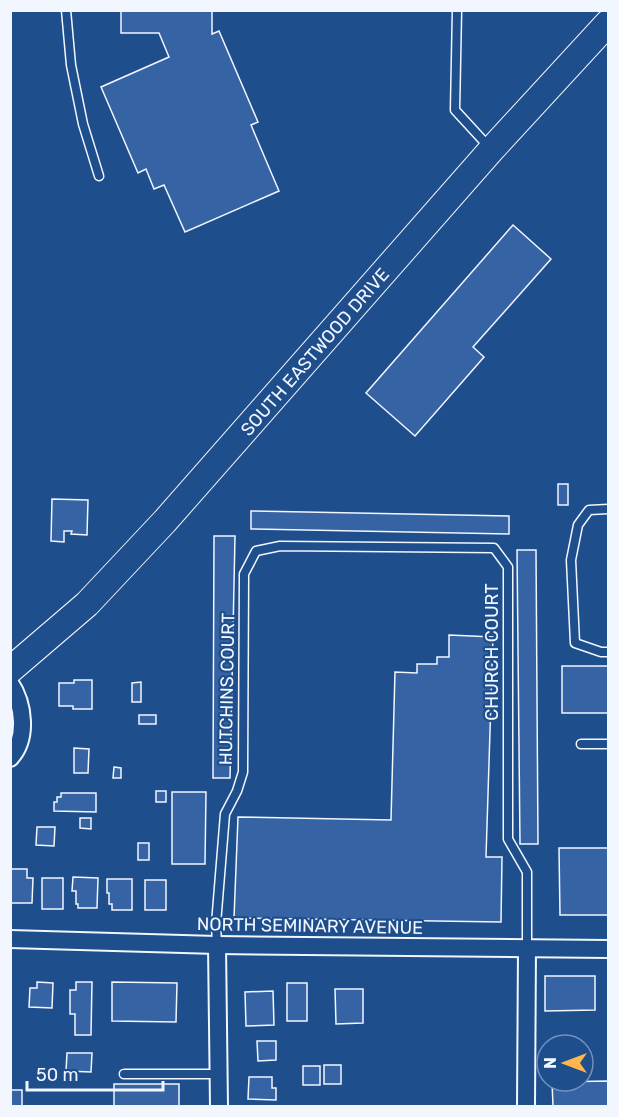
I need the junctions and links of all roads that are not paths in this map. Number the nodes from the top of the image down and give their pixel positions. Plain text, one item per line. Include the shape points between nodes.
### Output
1 (66, 10) edge
2 (457, 10) edge
3 (609, 22) edge
4 (492, 149) junction
5 (99, 176) dead end
6 (609, 509) edge
7 (244, 574) joint
8 (609, 652) edge
9 (10, 670) edge
10 (10, 683) edge
11 (581, 744) dead end
12 (609, 744) edge
13 (10, 758) edge
14 (10, 939) edge
15 (217, 945) junction
16 (527, 949) junction
17 (609, 949) edge
18 (124, 1074) dead end
19 (218, 1074) junction
20 (219, 1107) edge
21 (526, 1107) edge

1 - 5 lane via 73,75
2 - 4 lane via 455,110
3 - 4 main road, SOUTH EASTWOOD DRIVE
4 - 9 main road, SOUTH EASTWOOD DRIVE via 165,521 87,604
6 - 8 lane via 589,510 578,525 571,560 574,643
7 - 15 lane, HUTCHINS COURT via 243,772 225,814
7 - 16 lane, CHURCH COURT via 256,551 280,546 494,548 508,567 508,839 527,872
10 - 13 street via 17,694 21,740
11 - 12 lane
14 - 15 street, NORTH SEMINARY AVENUE
15 - 16 street, NORTH SEMINARY AVENUE
15 - 19 street
16 - 17 street, NORTH SEMINARY AVENUE
16 - 21 street
18 - 19 lane
19 - 20 street

